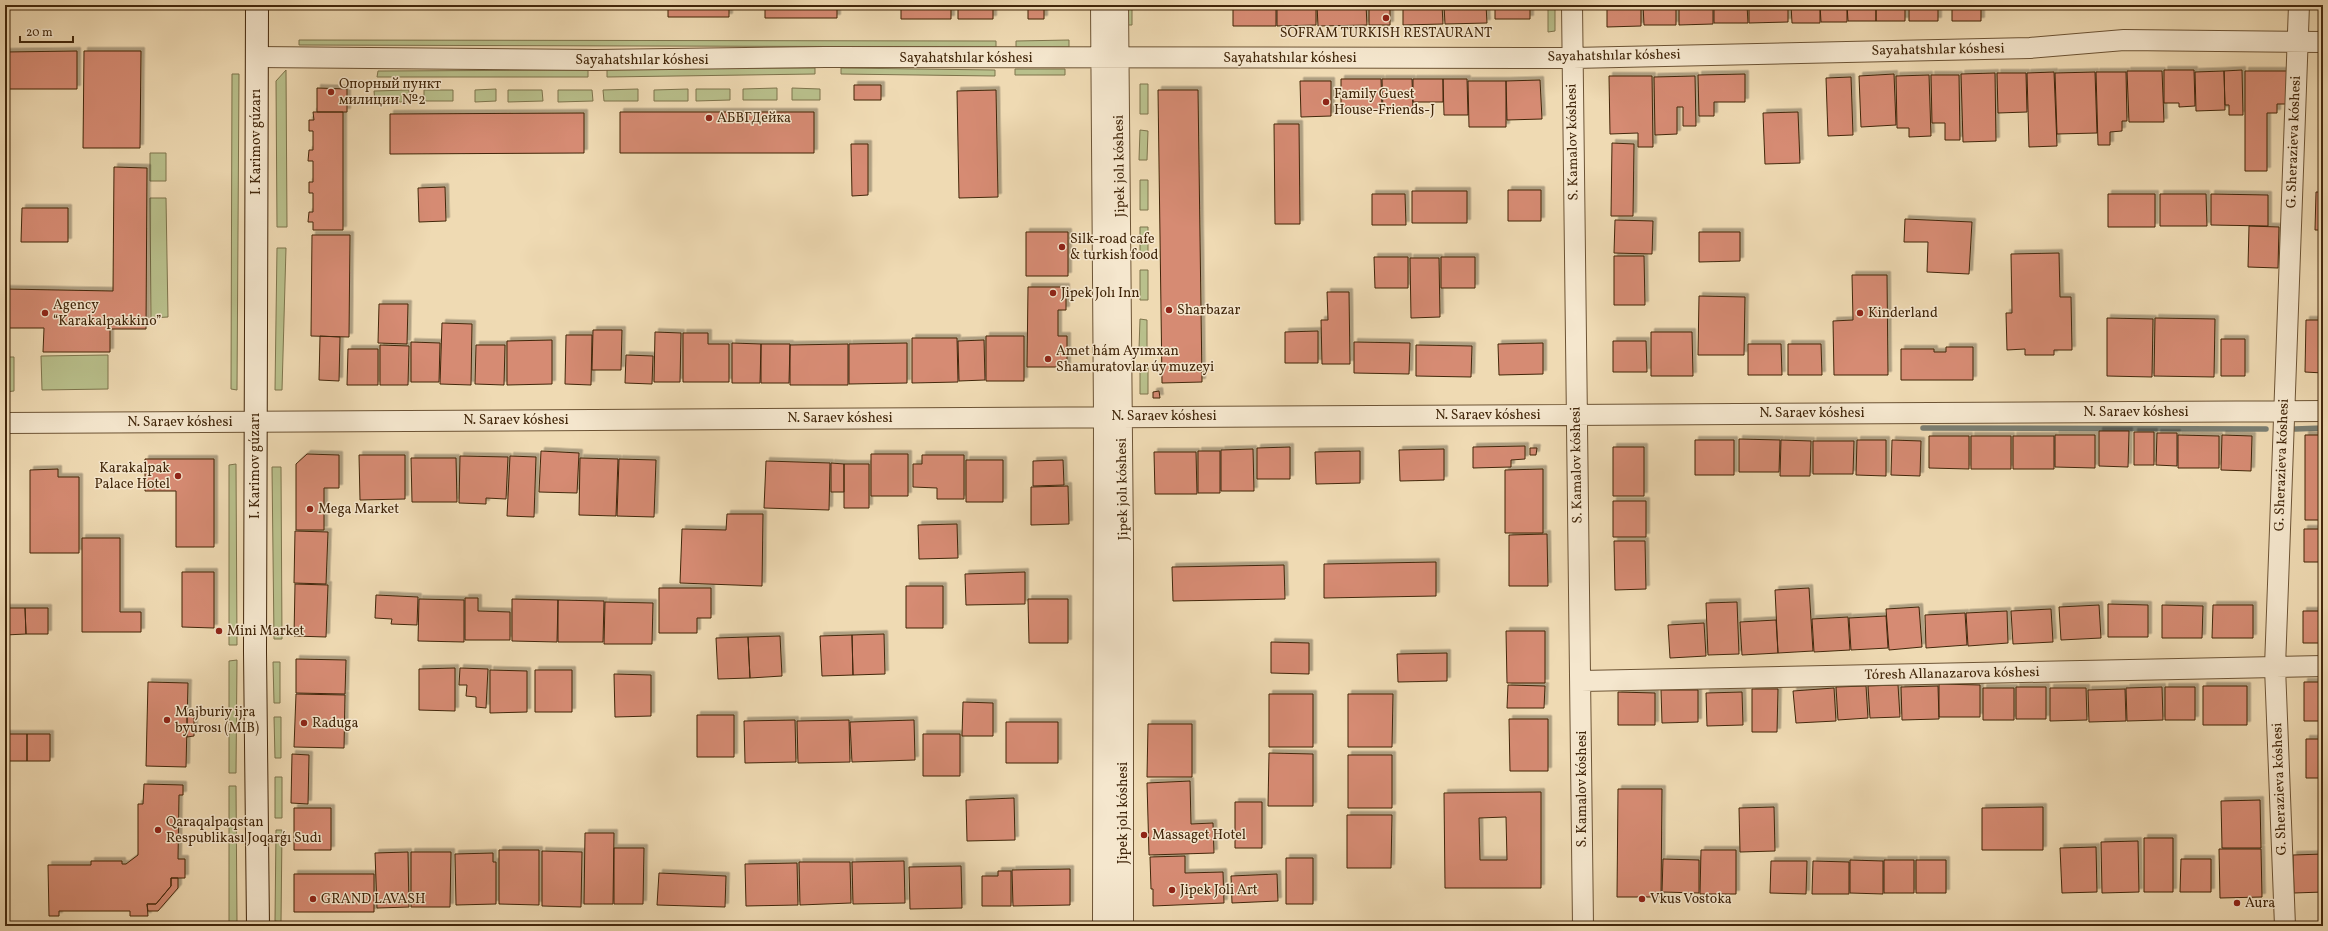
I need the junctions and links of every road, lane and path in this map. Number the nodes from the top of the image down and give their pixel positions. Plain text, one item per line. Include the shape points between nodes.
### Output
1 (256, 5) edge
2 (1101, 5) edge
3 (1118, 5) edge
4 (1572, 5) edge
5 (2299, 5) edge
6 (2298, 42) junction
7 (2323, 42) edge
8 (257, 58) junction
9 (1110, 58) junction
10 (1573, 58) junction
11 (2284, 411) junction
12 (2323, 411) edge
13 (1576, 414) junction
14 (1113, 416) junction
15 (256, 421) junction
16 (5, 423) edge
17 (2323, 666) edge
18 (2275, 667) junction
19 (1581, 681) junction
20 (258, 926) edge
21 (1103, 926) edge
22 (1123, 926) edge
23 (1583, 926) edge
24 (2285, 926) edge

1 - 8 main road, I. Karimov gúzarı
2 - 9 street, Jipek jolı kóshesi
3 - 9 street, Jipek jolı kóshesi
4 - 10 street, S. Kamalov kóshesi
5 - 6 street, G. Sherazieva kóshesi
6 - 7 street, Sayahatshılar kóshesi
6 - 10 street, Sayahatshılar kóshesi via 2124,40 2030,48
6 - 11 street, G. Sherazieva kóshesi
8 - 9 street, Sayahatshılar kóshesi
8 - 15 main road, I. Karimov gúzarı
9 - 10 street, Sayahatshılar kóshesi
9 - 14 street, Jipek jolı kóshesi
10 - 13 street, S. Kamalov kóshesi
11 - 12 street, N. Saraev kóshesi
11 - 13 street, N. Saraev kóshesi
11 - 18 street, G. Sherazieva kóshesi
13 - 14 street, N. Saraev kóshesi
13 - 19 street, S. Kamalov kóshesi
14 - 15 street, N. Saraev kóshesi
14 - 21 street, Jipek jolı kóshesi
14 - 22 street, Jipek jolı kóshesi
15 - 16 street, N. Saraev kóshesi
15 - 20 main road, I. Karimov gúzarı
17 - 18 street, Tóresh Allanazarova kóshesi
18 - 19 street, Tóresh Allanazarova kóshesi
18 - 24 street, G. Sherazieva kóshesi
19 - 23 street, S. Kamalov kóshesi

